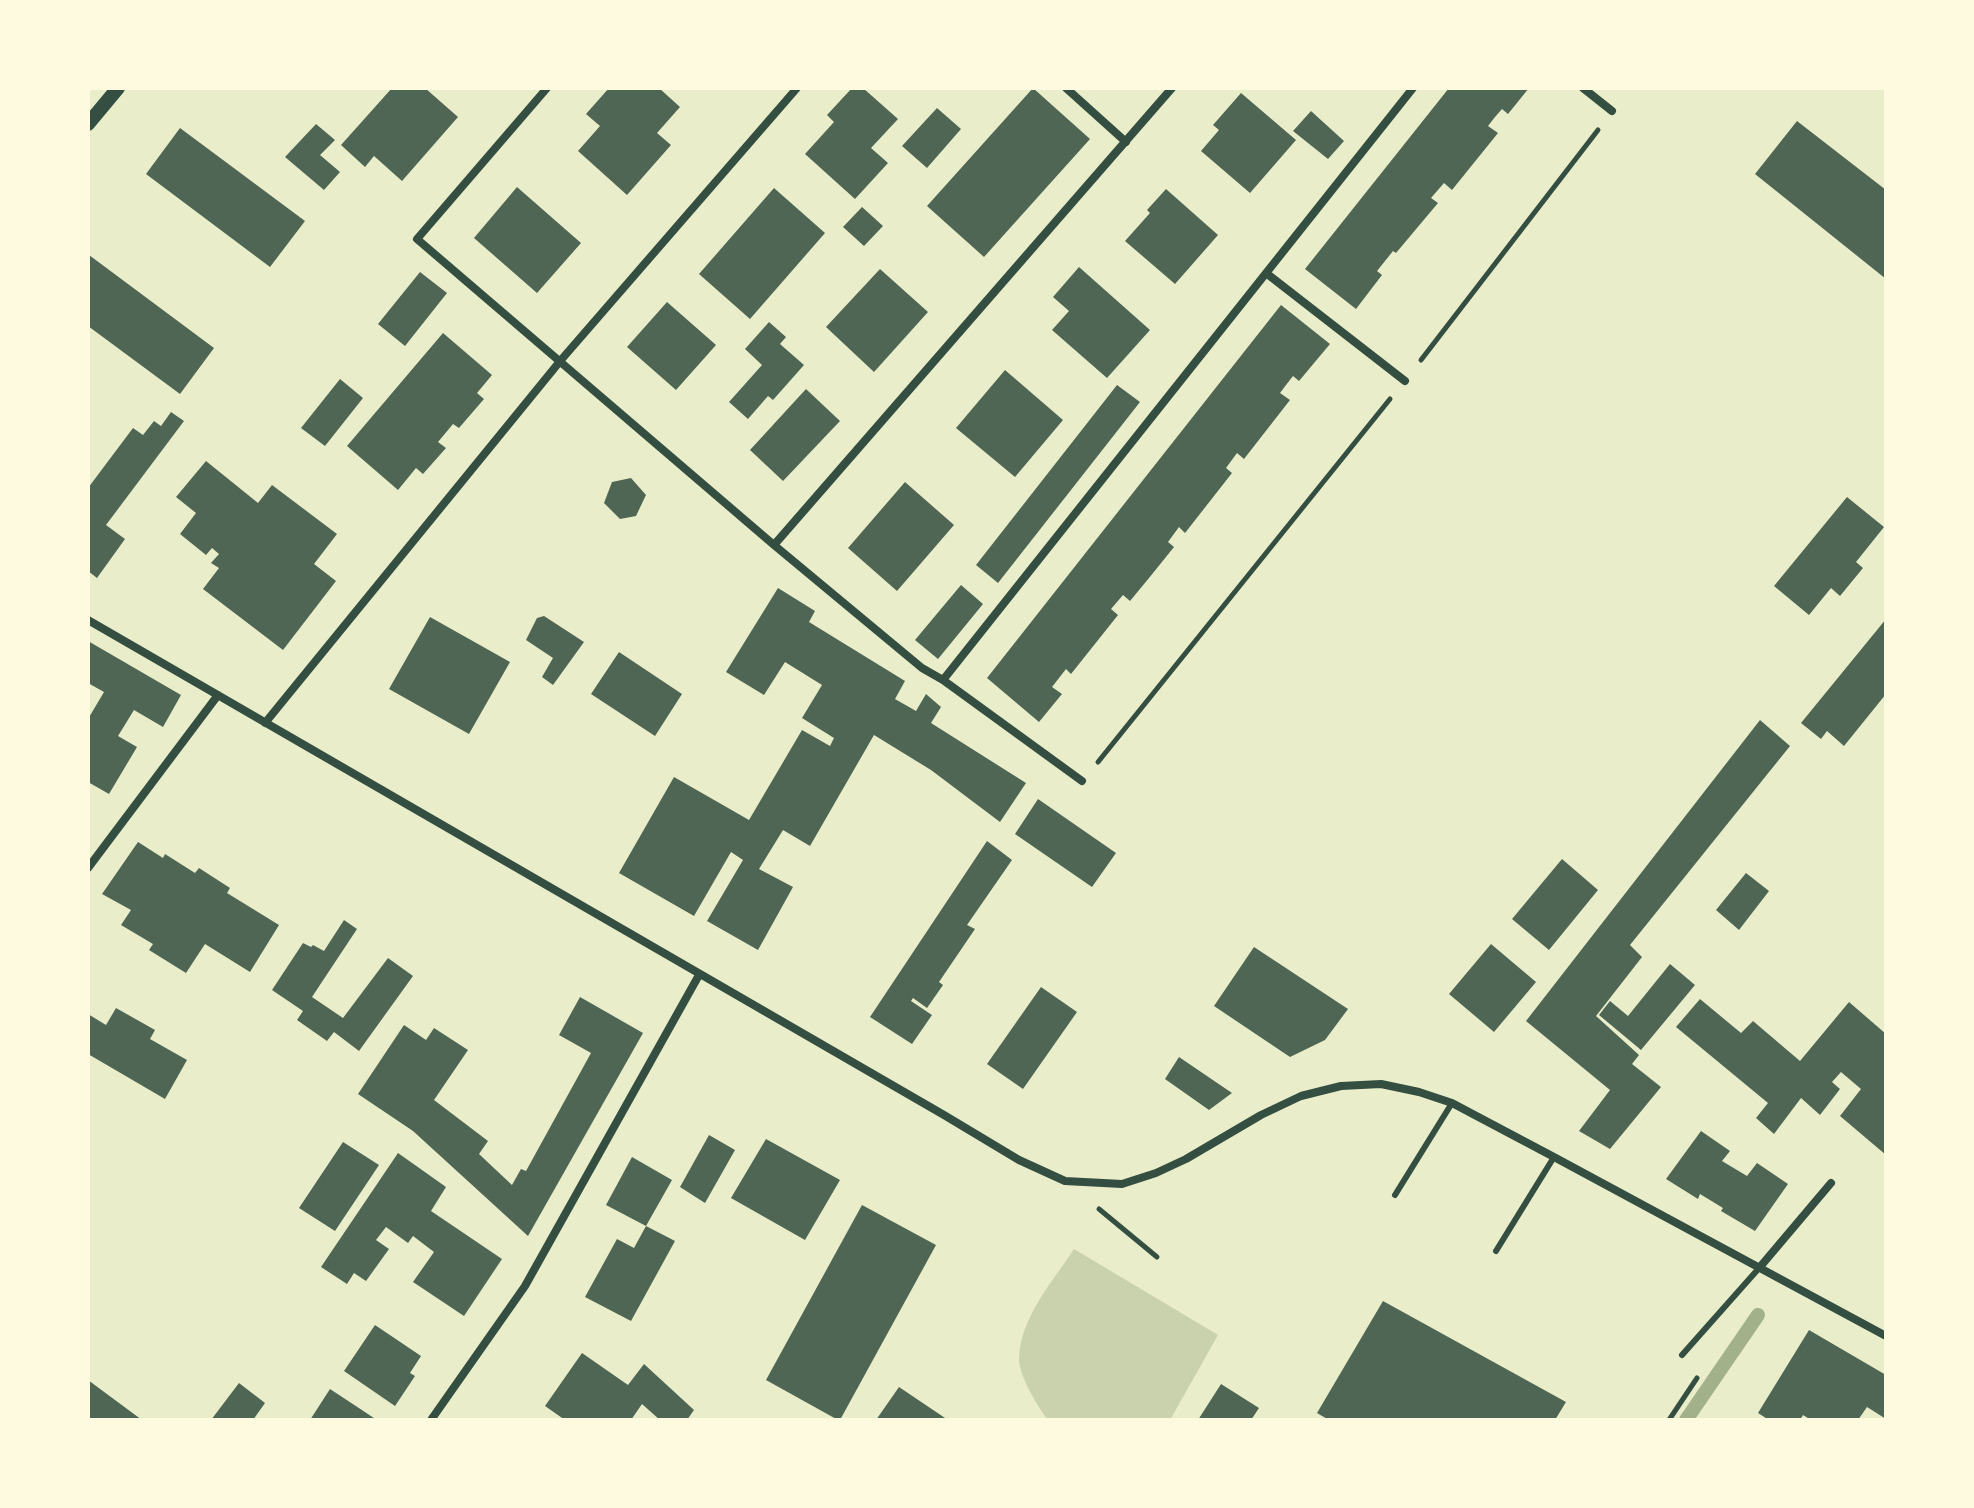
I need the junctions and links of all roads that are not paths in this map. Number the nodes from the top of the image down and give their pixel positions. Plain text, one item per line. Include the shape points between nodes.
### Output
1 (118, 88) edge
2 (547, 88) edge
3 (797, 88) edge
4 (1066, 88) edge
5 (1172, 88) edge
6 (1413, 88) edge
7 (1583, 88) edge
8 (1612, 111) road end
9 (88, 124) edge
10 (1126, 142) junction
11 (1266, 273) junction
12 (561, 360) junction
13 (1405, 381) road end
14 (774, 545) junction
15 (88, 620) edge
16 (943, 680) junction
17 (218, 695) junction
18 (265, 723) junction
19 (1082, 781) road end
20 (89, 864) edge
21 (699, 975) junction
22 (1452, 1103) junction
23 (1554, 1157) junction
24 (1831, 1183) dead end
25 (1395, 1195) dead end
26 (1496, 1251) dead end
27 (1760, 1267) junction
28 (1886, 1336) edge
29 (1682, 1355) dead end
30 (431, 1420) edge

1 - 9 street
2 - 12 street via 417,239
3 - 12 street
4 - 10 street
5 - 10 street
6 - 11 street
7 - 8 street
10 - 14 street
11 - 13 street
11 - 16 street
12 - 14 street
12 - 18 street
14 - 16 street
15 - 17 street
16 - 19 street
17 - 18 street
17 - 20 street
18 - 21 street
21 - 22 street via 1019,1160 1065,1181 1122,1184 1156,1173 1288,1102 1341,1086 1381,1084
21 - 30 street via 525,1286
22 - 23 street
22 - 25 lane
23 - 26 lane
23 - 27 street
24 - 27 street
27 - 28 street
27 - 29 lane

